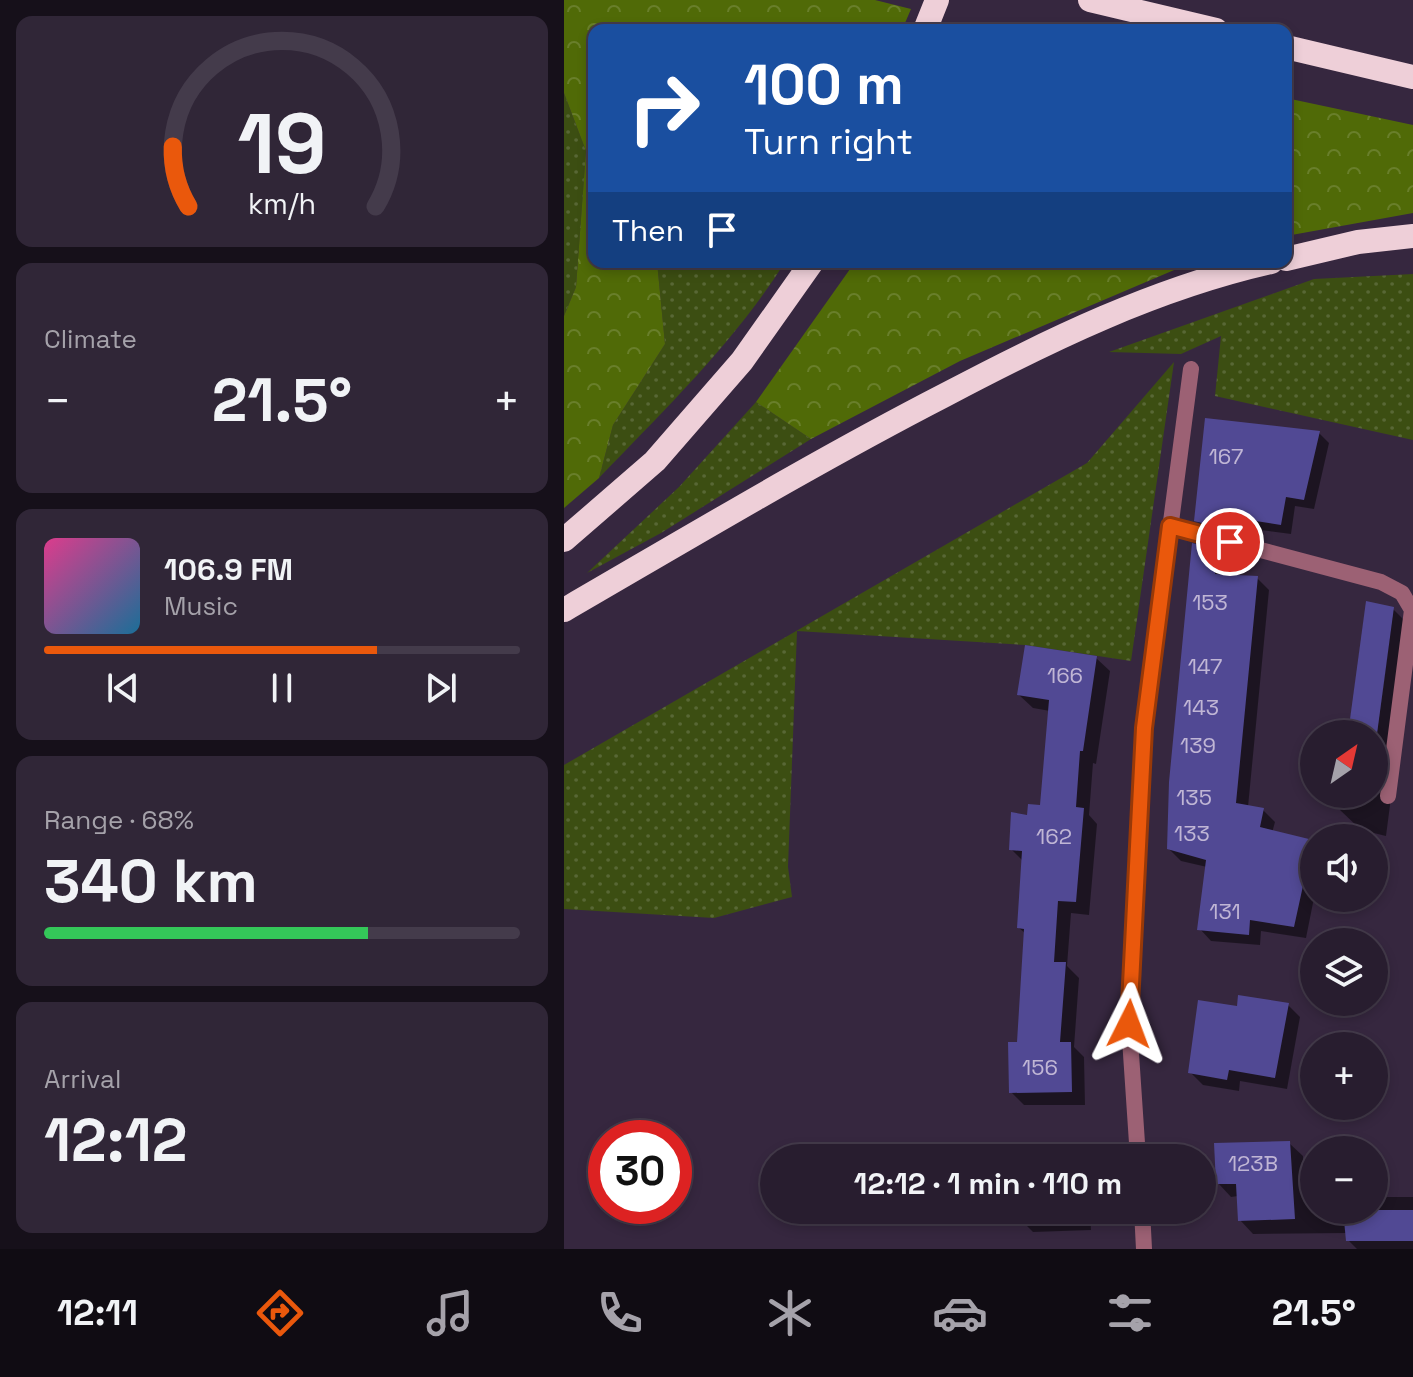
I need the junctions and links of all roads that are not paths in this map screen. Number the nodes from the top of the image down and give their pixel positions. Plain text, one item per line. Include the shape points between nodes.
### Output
1 (937, 0) edge
2 (1090, 0) edge
3 (927, 24) edge
4 (1191, 24) edge
5 (1292, 48) edge
6 (1413, 77) edge
7 (1413, 236) edge
8 (1292, 258) edge
9 (808, 268) edge
10 (1243, 268) edge
11 (1191, 369) dead end
12 (1170, 526) junction
13 (564, 540) edge
14 (564, 610) edge
15 (1388, 796) dead end
16 (1137, 1144) edge
17 (1143, 1224) edge
18 (1144, 1249) edge

1 - 3 highway
2 - 4 highway
5 - 6 highway
7 - 8 highway
9 - 13 highway via 742,361 655,461
10 - 14 highway via 1051,339 831,454
11 - 12 street
12 - 15 street via 1381,582 1402,593 1412,610
12 - 16 street via 1144,728 1129,1024
17 - 18 street

